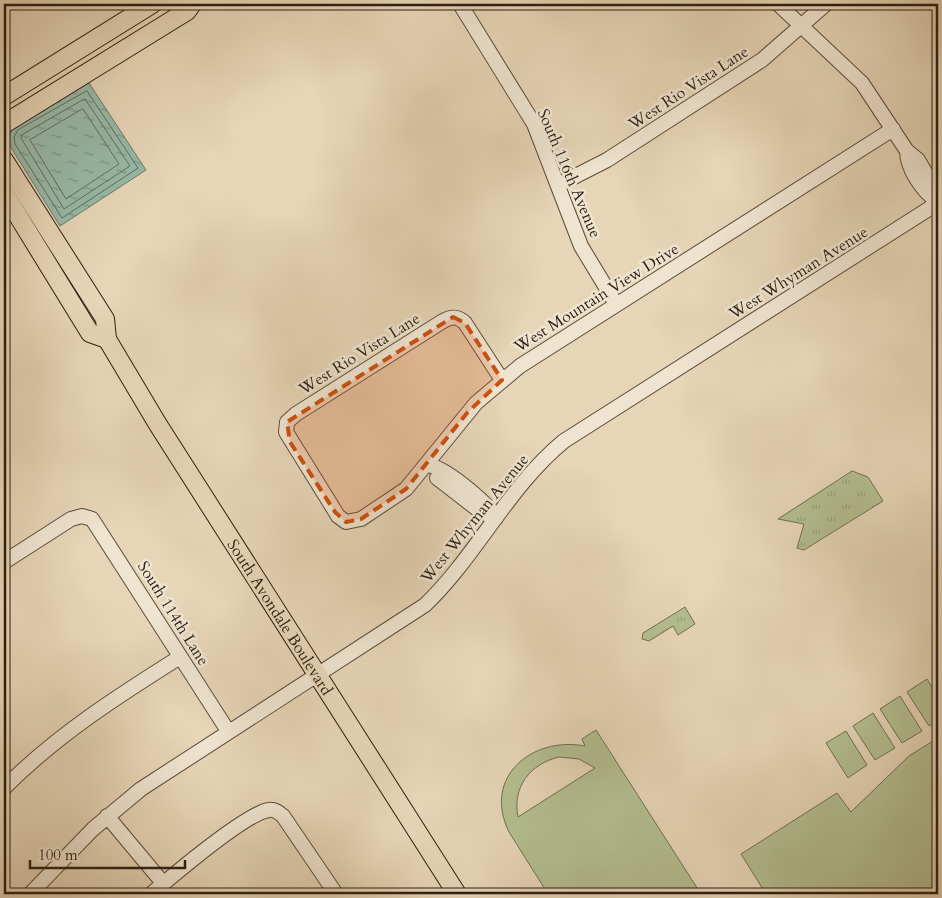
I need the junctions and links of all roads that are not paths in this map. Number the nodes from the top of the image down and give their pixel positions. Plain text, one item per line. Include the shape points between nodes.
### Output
1 (152, 4) edge
2 (192, 4) edge
3 (460, 4) edge
4 (778, 4) edge
5 (826, 4) edge
6 (802, 26) junction
7 (4, 96) edge
8 (4, 124) edge
9 (893, 129) junction
10 (907, 151) junction
11 (4, 160) edge
12 (558, 185) junction
13 (4, 192) edge
14 (938, 194) edge
15 (938, 203) edge
16 (616, 304) junction
17 (106, 339) junction
18 (502, 380) junction
19 (427, 465) junction
20 (496, 518) junction
21 (346, 522) joint
22 (4, 562) edge
23 (180, 657) junction
24 (318, 674) junction
25 (228, 731) junction
26 (4, 788) edge
27 (107, 816) junction
28 (163, 883) junction
29 (30, 894) edge
30 (151, 894) edge
31 (336, 894) edge
32 (457, 894) edge

1 - 7 main road
2 - 8 main road via 188,11
3 - 12 street, South 116th Avenue via 534,124
4 - 6 street
5 - 6 street, West Rio Vista Lane
6 - 9 street via 862,83
6 - 12 street, West Rio Vista Lane via 753,67 595,167
9 - 10 street
9 - 16 street, West Mountain View Drive
10 - 14 street via 918,160
10 - 15 street via 909,165
11 - 17 main road, South Avondale Boulevard via 106,319
12 - 16 street, South 116th Avenue via 581,246
13 - 17 main road, South Avondale Boulevard via 90,333
15 - 20 street, West Whyman Avenue via 564,441 539,464
16 - 18 street, West Mountain View Drive
17 - 24 main road, South Avondale Boulevard
18 - 19 street, West Mountain View Drive via 467,413
18 - 21 street, West Rio Vista Lane via 458,317 443,321 296,414 285,428 290,442 330,504
19 - 20 street via 440,469 487,504
19 - 21 street, West Mountain View Drive via 410,486 391,500 356,522
20 - 24 street, West Whyman Avenue via 425,605
22 - 23 street, South 114th Lane via 71,519 87,516 99,528
23 - 25 street, South 114th Lane
23 - 26 street via 84,719 34,758
24 - 25 street, West Whyman Avenue
24 - 32 main road, South Avondale Boulevard
25 - 27 street, West Whyman Avenue via 159,776
27 - 28 street
27 - 29 street, West Whyman Avenue
28 - 30 street
28 - 31 street via 226,835 258,814 274,810 286,820

